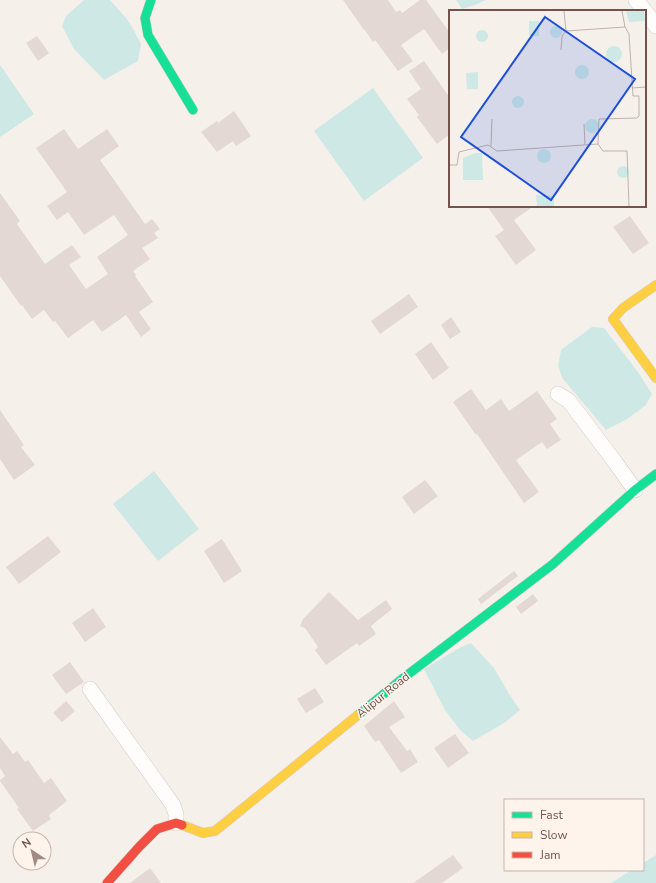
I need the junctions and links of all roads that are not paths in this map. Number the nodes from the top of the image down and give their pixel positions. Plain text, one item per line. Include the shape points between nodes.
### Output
1 (151, 0) edge
2 (636, 0) edge
3 (644, 10) edge
4 (646, 12) edge
5 (656, 26) edge
6 (193, 110) dead end
7 (656, 285) edge
8 (656, 378) edge
9 (558, 394) dead end
10 (656, 474) edge
11 (635, 490) junction
12 (90, 689) dead end
13 (176, 823) junction
14 (107, 883) edge

1 - 6 street via 145,18 148,35
2 - 3 street
4 - 5 street
7 - 8 street via 623,308 613,319
9 - 11 street via 569,401
10 - 11 street, Alipur Road
11 - 13 street, Alipur Road via 553,564 402,679 224,825 215,831 203,833
12 - 13 street via 173,805
13 - 14 street via 157,829

